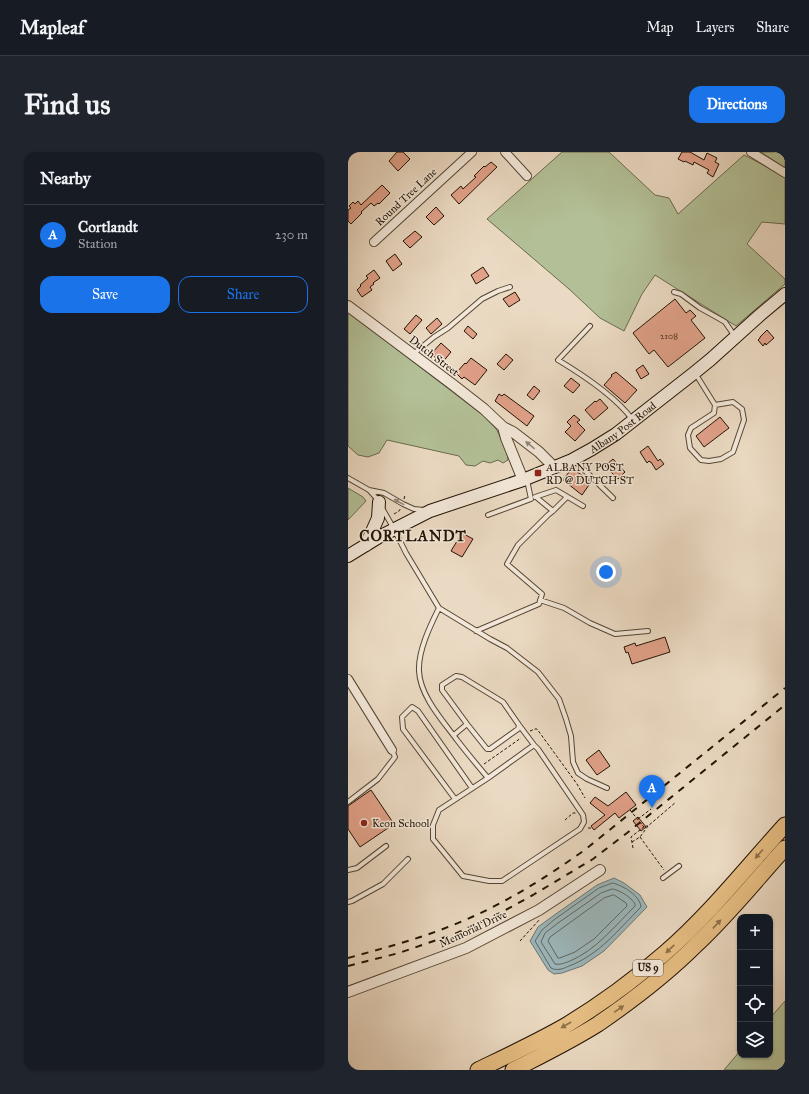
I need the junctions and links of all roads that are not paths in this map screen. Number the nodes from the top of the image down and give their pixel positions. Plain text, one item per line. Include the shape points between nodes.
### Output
1 (472, 152) edge
2 (505, 152) edge
3 (751, 152) edge
4 (785, 173) edge
5 (527, 176) dead end
6 (374, 242) dead end
7 (510, 287) dead end
8 (674, 292) dead end
9 (785, 294) edge
10 (348, 306) edge
11 (590, 326) dead end
12 (735, 337) junction
13 (412, 355) junction
14 (694, 373) junction
15 (715, 405) junction
16 (634, 421) junction
17 (503, 427) junction
18 (574, 459) junction
19 (554, 467) junction
20 (348, 478) edge
21 (525, 479) junction
22 (369, 490) junction
23 (536, 497) junction
24 (567, 497) junction
25 (613, 498) dead end
26 (531, 499) junction
27 (379, 502) junction
28 (583, 506) dead end
29 (430, 511) junction
30 (553, 511) junction
31 (488, 515) dead end
32 (394, 529) junction
33 (366, 545) junction
34 (348, 556) edge
35 (540, 600) junction
36 (439, 608) junction
37 (476, 631) junction
38 (648, 631) dead end
39 (348, 679) edge
40 (467, 724) junction
41 (520, 725) junction
42 (454, 735) junction
43 (534, 745) junction
44 (392, 750) joint
45 (488, 778) junction
46 (472, 788) junction
47 (607, 788) dead end
48 (455, 799) junction
49 (348, 802) edge
50 (785, 825) edge
51 (386, 846) dead end
52 (785, 848) edge
53 (408, 859) dead end
54 (679, 866) dead end
55 (348, 870) edge
56 (600, 870) dead end
57 (664, 878) dead end
58 (348, 902) edge
59 (348, 992) edge
60 (478, 1070) edge
61 (512, 1070) edge

1 - 6 street, Round Tree Lane
2 - 5 street
3 - 4 street
7 - 13 lane via 482,299
8 - 12 lane via 725,322
9 - 12 main road, Albany Post Road
10 - 13 street, Dutch Street
11 - 16 lane via 558,360 624,408
12 - 14 main road, Albany Post Road
13 - 17 street, Dutch Street via 484,409
14 - 15 lane
14 - 16 main road, Albany Post Road
15 - 15 lane via 714,413 691,428 688,435 690,448 701,460 721,459 733,452 744,420 742,409 733,402
16 - 18 main road, Albany Post Road
19 -> 17 street, Dutch Street via 539,452
17 - 21 street
18 - 19 main road, Albany Post Road
18 - 25 lane
19 - 21 main road, Albany Post Road
20 - 22 lane
21 - 26 lane
21 - 29 main road, Albany Post Road
22 - 27 lane
29 -> 22 lane via 414,509 384,493
23 - 24 lane via 556,490
23 - 26 lane
23 - 30 lane
24 - 28 lane
24 - 30 lane
26 - 31 lane
27 - 32 lane
27 - 33 main road via 378,518
29 - 32 main road, Albany Post Road
30 - 35 lane via 518,544 507,564 542,594
32 - 33 main road, Albany Post Road
32 - 36 lane
33 - 34 main road, Albany Post Road
35 - 37 lane via 539,604
35 - 38 lane via 564,608 615,634
36 - 37 lane
36 - 42 lane via 421,653 419,671 423,689
37 - 47 lane via 507,648 538,672 558,699 566,719 571,736 573,762 578,773
39 - 44 street
40 - 41 lane via 487,749 518,729
40 - 41 lane via 442,690 442,684 456,676 462,677 503,702
40 - 42 lane
41 - 43 lane
42 - 45 lane
43 - 45 lane
43 - 48 lane via 583,815 584,822 580,829 502,881 463,876 433,839 433,825 439,810
44 - 49 lane via 395,757 378,779
45 - 46 lane
46 - 48 lane
46 - 48 lane via 418,711 412,707 402,718 403,729
50 -> 60 highway, US 9 via 697,922 642,973 565,1026
51 - 55 lane via 357,868
61 -> 52 highway, US 9 via 597,1024 651,985 708,933
53 - 58 lane via 383,884
54 - 57 lane
56 - 59 street, Memorial Drive via 539,910 466,948

